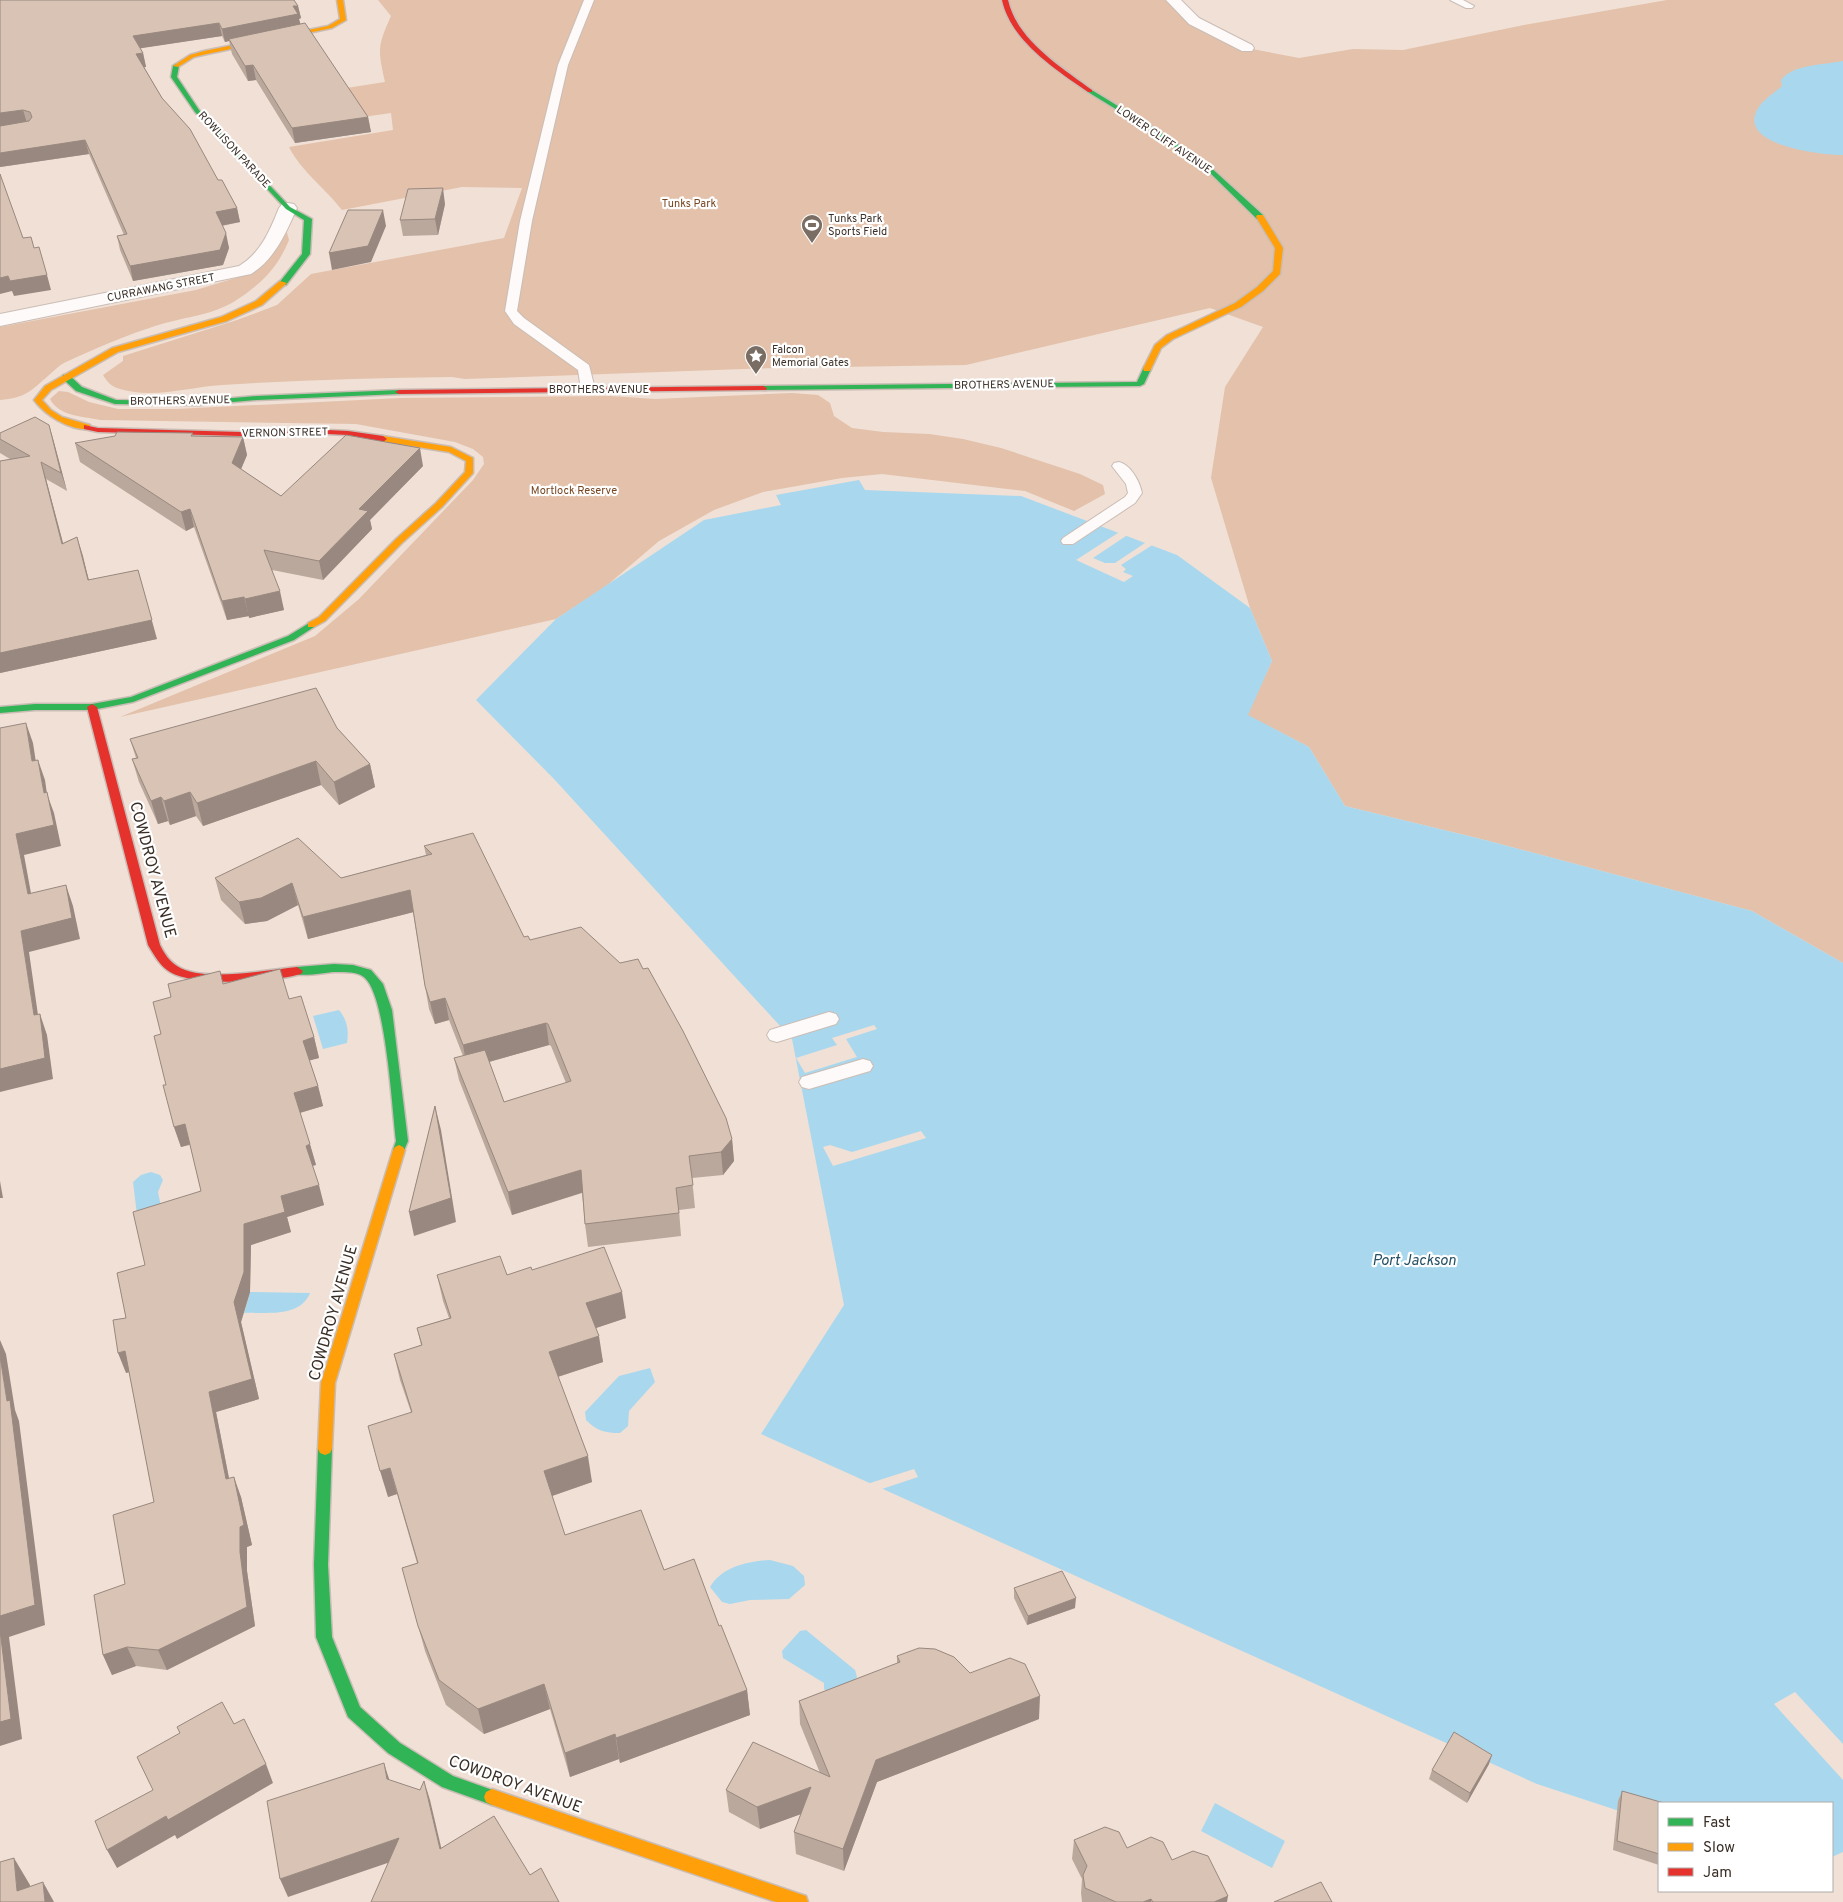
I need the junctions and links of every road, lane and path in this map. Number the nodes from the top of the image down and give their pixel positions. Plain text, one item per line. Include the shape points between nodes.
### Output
1 (589, 0) edge
2 (1005, 0) edge
3 (1174, 0) edge
4 (1455, 0) edge
5 (342, 5) edge
6 (1469, 6) dead end
7 (1247, 48) dead end
8 (288, 208) junction
9 (0, 320) edge
10 (66, 377) junction
11 (1140, 384) joint
12 (588, 389) junction
13 (1119, 466) dead end
14 (1068, 541) dead end
15 (92, 706) junction
16 (0, 710) edge
17 (829, 1019) dead end
18 (776, 1035) dead end
19 (863, 1066) dead end
20 (809, 1082) dead end
21 (800, 1902) edge

1 - 12 lane via 563,65 526,220 511,311 519,321 584,368
2 - 11 street, LOWER CLIFF AVENUE via 1012,22 1046,59 1206,166 1264,220 1280,248 1278,272 1238,305 1164,342 1158,347
3 - 7 street via 1194,21
4 - 6 lane
5 - 8 street, ROWLISON PARADE via 342,20 330,27 206,52 175,66 174,77 197,111
8 - 9 street, CURRAWANG STREET via 277,234 258,262 245,270
8 - 10 street, VERNON STREET via 308,219 306,254 286,281 259,303 224,319 115,350
10 - 12 street, BROTHERS AVENUE via 79,389 115,402 199,403 412,391
10 - 15 street, VERNON STREET via 48,388 38,400 47,412 63,421 98,430 348,433 451,450 470,460 469,473 322,619 291,638 133,700
11 - 12 street, BROTHERS AVENUE
13 - 14 lane via 1135,493 1130,500
15 - 16 street
15 - 21 street, COWDROY AVENUE via 154,945 163,961 179,973 204,977 349,968 369,975 382,990 402,1141 328,1383 327,1402 321,1566 324,1637 354,1712 394,1748 448,1782
17 - 18 lane
19 - 20 lane

